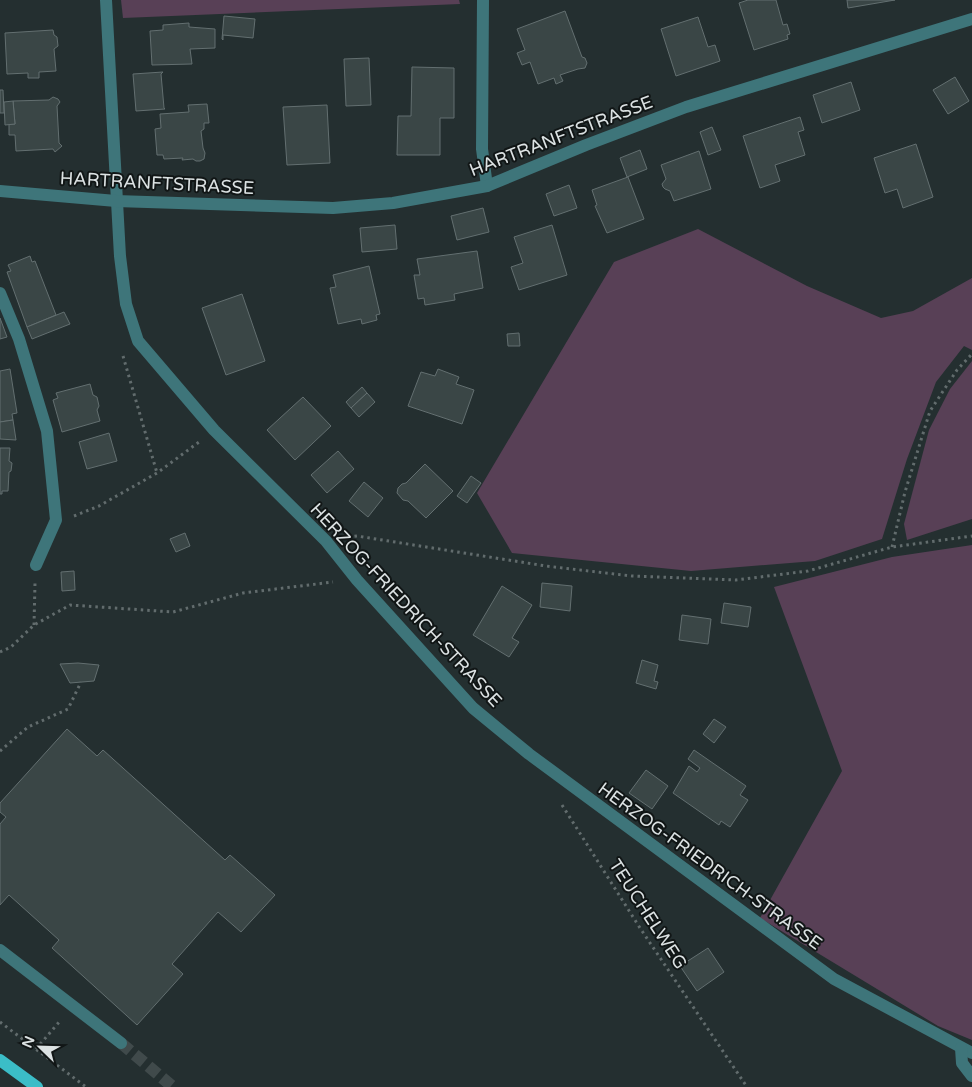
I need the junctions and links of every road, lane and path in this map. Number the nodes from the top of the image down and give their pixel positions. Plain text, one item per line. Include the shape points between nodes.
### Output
1 (106, 0) edge
2 (483, 0) edge
3 (972, 19) edge
4 (487, 186) junction
5 (0, 191) edge
6 (116, 201) junction
7 (0, 293) edge
8 (138, 341) junction
9 (972, 354) edge
10 (214, 430) junction
11 (157, 473) junction
12 (56, 520) junction
13 (972, 536) edge
14 (326, 541) junction
15 (892, 547) junction
16 (36, 565) joint
17 (357, 580) junction
18 (34, 625) junction
19 (0, 652) edge
20 (81, 682) dead end
21 (0, 751) edge
22 (561, 804) dead end
23 (2, 955) edge
24 (73, 1006) junction
25 (0, 1022) edge
26 (121, 1043) tunnel mouth
27 (36, 1049) junction
28 (966, 1051) edge
29 (0, 1060) edge
30 (972, 1076) edge
31 (37, 1087) edge
32 (86, 1087) edge
33 (747, 1087) edge

1 - 6 street, HERZOG-FRIEDRICH-STRASSE
2 - 4 street via 482,148
3 - 4 street, HARTRANFTSTRASSE via 686,108
4 - 6 street, HARTRANFTSTRASSE via 393,204 333,208
5 - 6 street, HARTRANFTSTRASSE
6 - 8 street, HERZOG-FRIEDRICH-STRASSE via 126,304
7 - 12 street via 47,431
8 - 10 street, HERZOG-FRIEDRICH-STRASSE
8 - 11 path via 123,354
9 - 15 path via 957,370 930,411
10 - 11 path
10 - 14 street, HERZOG-FRIEDRICH-STRASSE
11 - 12 path via 99,506
12 - 16 street
13 - 15 path
14 - 15 path via 357,536 632,576 736,580 808,570
14 - 17 street, HERZOG-FRIEDRICH-STRASSE
16 - 18 path
17 - 18 path via 242,593 173,612 70,605
17 - 28 street, HERZOG-FRIEDRICH-STRASSE via 474,708 529,754 834,979
18 - 19 path via 11,647
20 - 21 path via 68,709 28,727
22 - 33 path, TEUCHELWEG
23 - 24 street
24 - 26 street
24 - 27 path
25 - 27 path
27 - 32 path
28 - 30 street via 962,1063
29 - 31 main road

